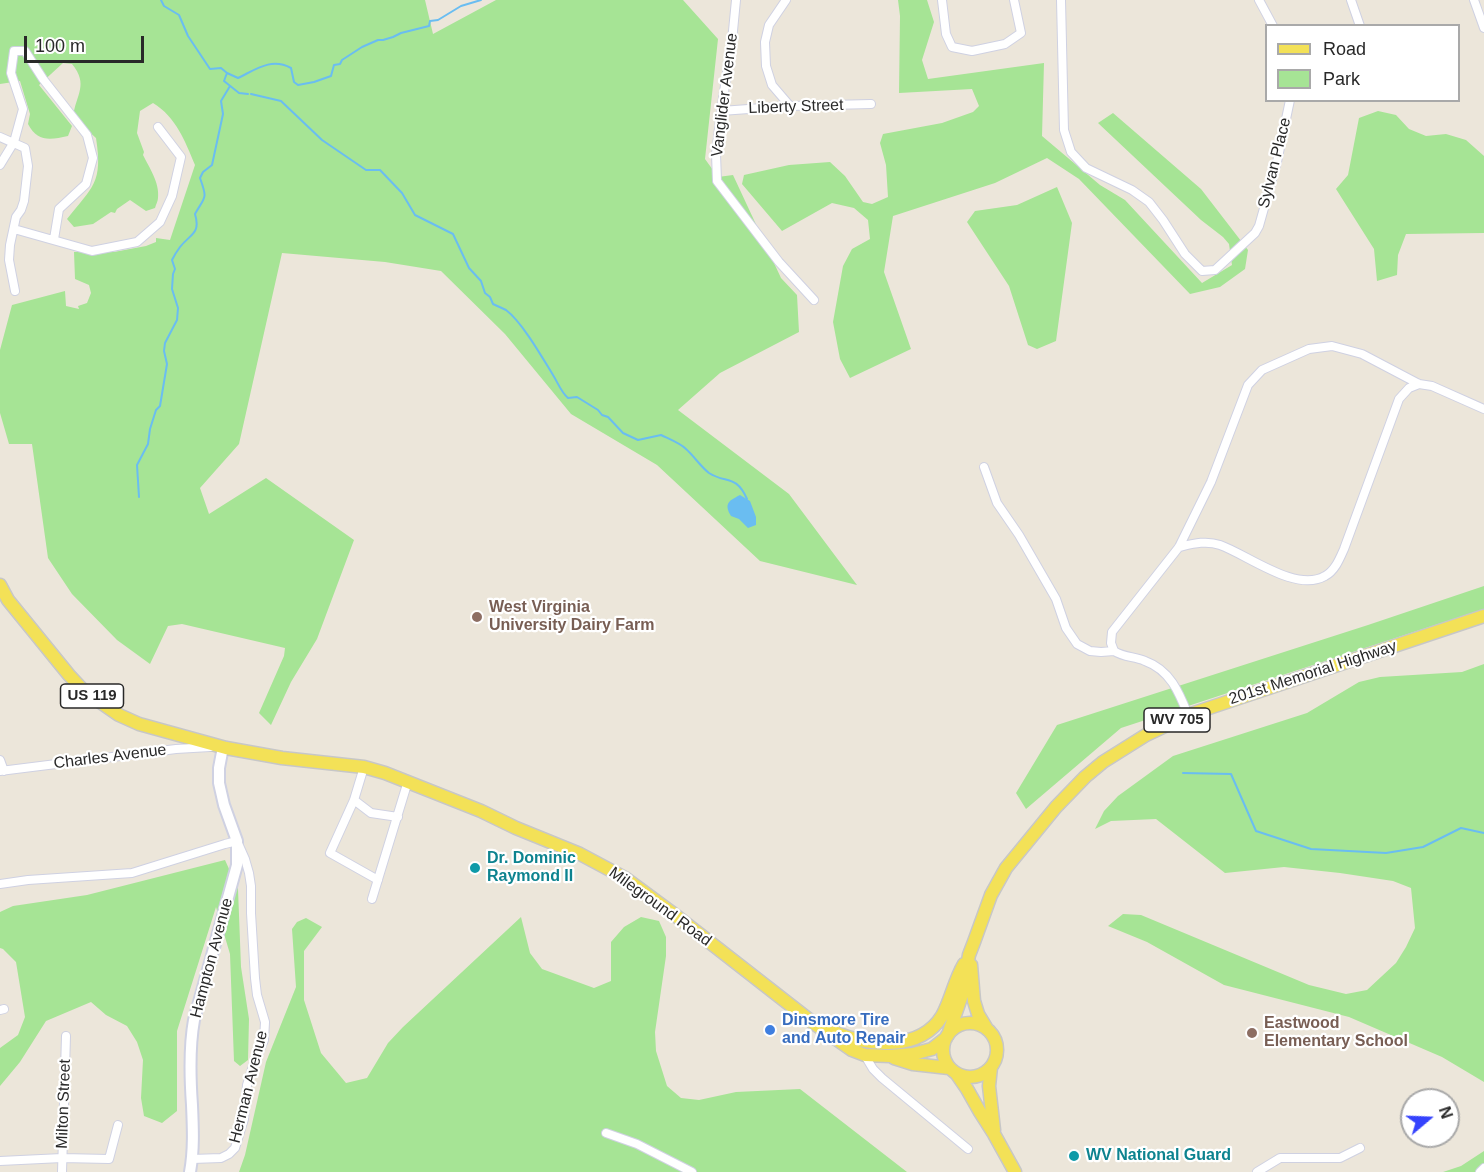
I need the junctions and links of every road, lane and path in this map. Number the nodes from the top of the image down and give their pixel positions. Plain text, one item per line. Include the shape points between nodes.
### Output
1 (736, 0) edge
2 (786, 0) edge
3 (942, 0) edge
4 (1014, 0) edge
5 (1061, 0) edge
6 (1259, 0) edge
7 (1351, 0) edge
8 (1474, 0) edge
9 (1272, 24) edge
10 (1359, 24) edge
11 (1484, 28) edge
12 (1290, 102) edge
13 (871, 104) dead end
14 (790, 106) junction
15 (721, 111) junction
16 (158, 127) dead end
17 (0, 137) edge
18 (14, 142) junction
19 (0, 165) edge
20 (14, 229) junction
21 (54, 239) junction
22 (15, 291) dead end
23 (814, 300) dead end
24 (1419, 384) junction
25 (1484, 409) edge
26 (984, 468) dead end
27 (1179, 547) junction
28 (0, 585) edge
29 (1484, 616) edge
30 (1113, 651) junction
31 (1188, 715) junction
32 (223, 747) junction
33 (0, 760) edge
34 (364, 767) junction
35 (2, 771) edge
36 (408, 782) junction
37 (354, 800) junction
38 (398, 817) junction
39 (237, 841) junction
40 (378, 880) junction
41 (0, 884) edge
42 (372, 899) dead end
43 (969, 955) junction
44 (812, 1022) junction
45 (987, 1029) junction
46 (66, 1036) dead end
47 (947, 1037) junction
48 (864, 1054) junction
49 (890, 1056) junction
50 (991, 1067) junction
51 (952, 1070) junction
52 (118, 1125) dead end
53 (606, 1133) dead end
54 (994, 1134) junction
55 (1360, 1148) dead end
56 (968, 1149) dead end
57 (62, 1158) junction
58 (192, 1159) junction
59 (0, 1161) edge
60 (1484, 1168) edge
61 (62, 1172) edge
62 (190, 1172) edge
63 (692, 1172) edge
64 (1015, 1172) edge
65 (1257, 1172) edge
66 (1480, 1172) edge

1 - 15 street, Vanglider Avenue
2 - 14 street via 769,25 765,42 772,85
3 - 4 street via 946,34 952,47 972,51 1005,44 1021,33
5 - 12 street, Sylvan Place via 1064,130 1071,152 1086,168 1149,202 1185,254 1202,271 1215,270 1259,226
6 - 9 street
7 - 10 street
8 - 11 street
13 - 14 street, Liberty Street
14 - 15 street, Liberty Street
15 - 23 street, Vanglider Avenue via 717,181 779,262
16 - 21 street via 181,157 172,196 160,222 137,242 92,251
17 - 18 street
18 - 19 street
18 - 20 street via 25,148 28,166 24,201
18 - 21 street via 23,109 11,73 14,51 25,51 87,135 93,158 86,184 59,209
20 - 21 street
20 - 22 street via 9,260
24 - 25 street
24 - 27 street via 1362,354 1332,346 1309,349 1262,370 1248,385 1211,482
24 - 27 street via 1408,388 1399,399 1344,549 1326,576 1294,579 1219,545 1200,542
26 - 30 street via 996,503 1056,599 1066,628 1077,644 1089,651
27 - 30 street via 1112,632
28 - 32 main road, US 119 via 8,600 83,690 139,724
29 - 31 main road, 201st Memorial Highway / WV 705
30 - 31 street via 1159,667 1172,680
31 - 43 main road, 201st Memorial Highway / WV 705 via 1113,756 1056,807 1006,868 991,895
32 - 34 main road, Mileground Road / US 119
32 - 35 street, Charles Avenue via 176,749
32 - 39 street, Hampton Avenue via 219,768 221,795
33 - 35 street
34 - 36 main road, Mileground Road / US 119
34 - 37 street
36 - 38 street
36 - 44 main road, Mileground Road / US 119 via 580,854 625,878
37 - 38 street via 371,813
37 - 40 street via 330,854
38 - 40 street
39 - 41 street via 132,873
39 - 58 street, Hampton Avenue via 237,865 191,1040
39 - 58 street, Herman Avenue via 251,886 255,978 265,1022 264,1040 247,1084 244,1119 235,1148 220,1158
40 - 42 street
43 - 44 main road via 943,1014 921,1035 896,1042 859,1041
43 - 45 main road, 201st Memorial Highway / WV 705 via 974,1001
43 - 47 main road, 201st Memorial Highway / WV 705 via 962,995
44 - 48 main road, Mileground Road / US 119
45 - 47 main road via 970,1023 954,1029
45 - 50 main road via 996,1044
46 - 57 street, Milton Street
47 - 49 main road, Mileground Road / US 119 via 932,1049
47 - 51 main road via 943,1052
48 - 49 main road, Mileground Road / US 119
48 - 56 street, Mileground Road via 882,1078
49 - 51 main road, Mileground Road / US 119 via 913,1065
50 - 51 main road via 975,1077
50 - 54 main road
51 - 54 main road
52 - 57 street via 109,1159
53 - 63 street
54 - 64 main road
55 - 65 street via 1340,1158 1280,1158
57 - 59 street
57 - 61 street, Milton Street
58 - 62 street, Hampton Avenue
60 - 66 street

